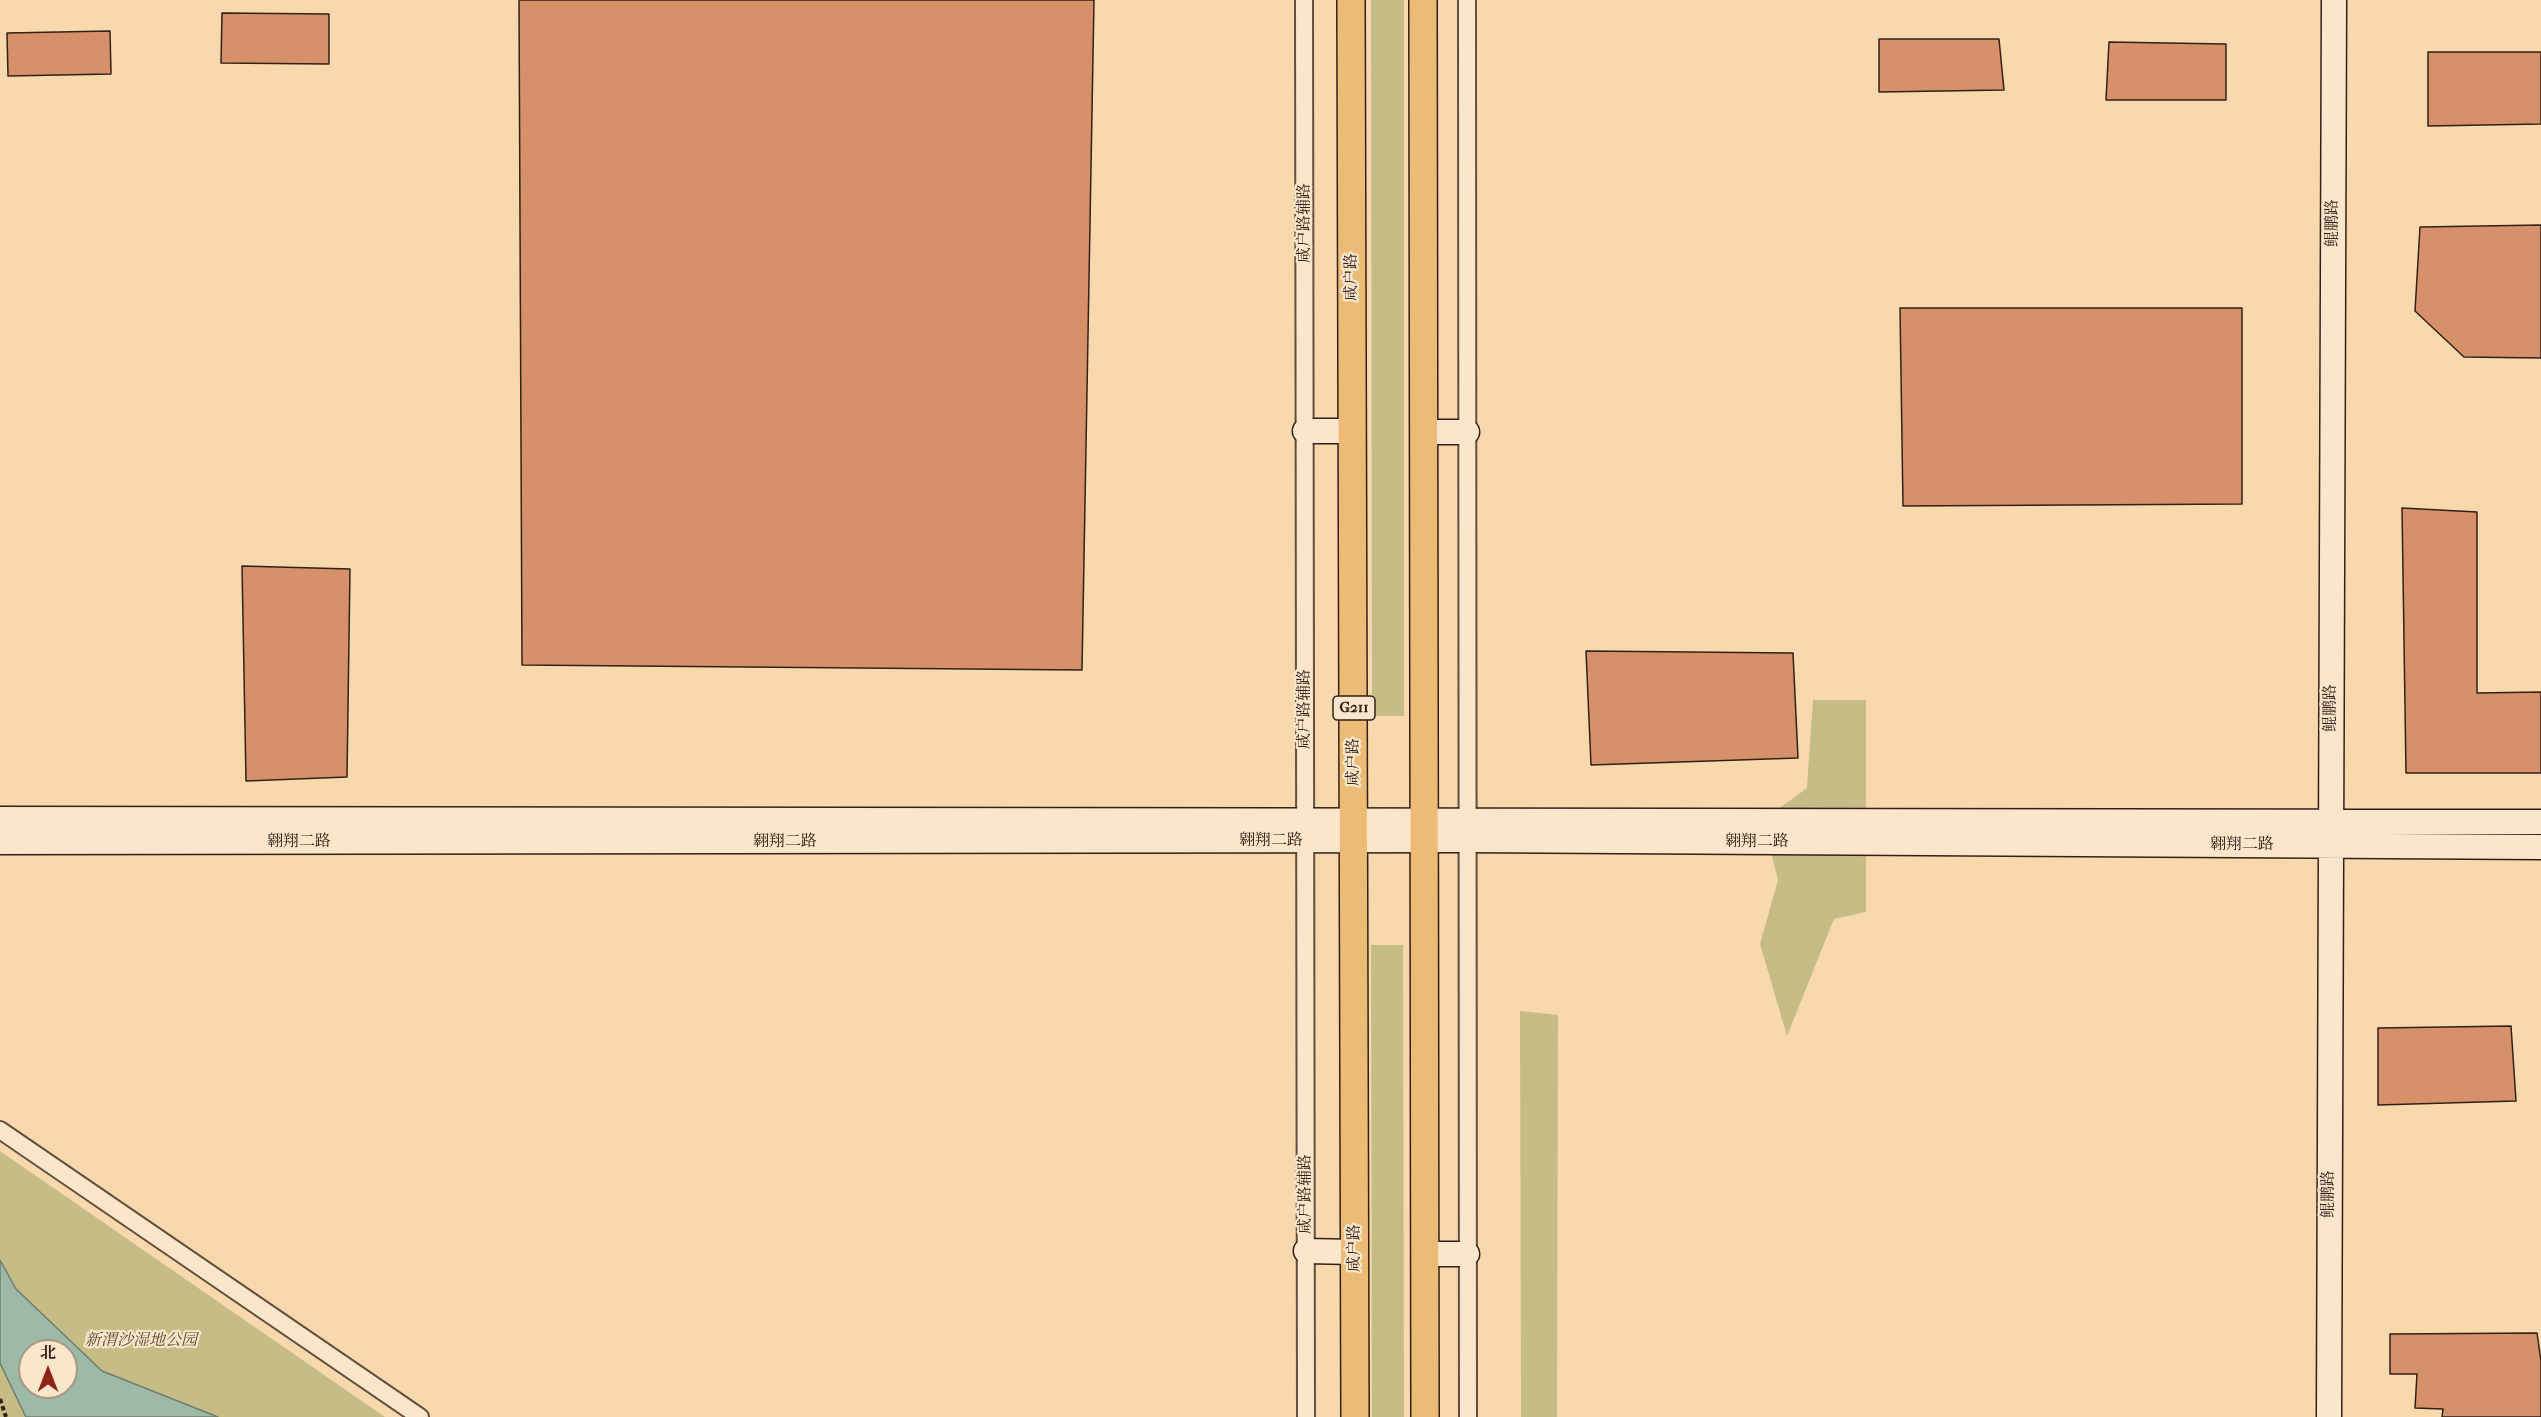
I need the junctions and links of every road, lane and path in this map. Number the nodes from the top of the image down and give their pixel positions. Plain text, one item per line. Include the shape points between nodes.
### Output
1 (1304, 0) edge
2 (1351, 0) edge
3 (1423, 0) edge
4 (1467, 0) edge
5 (2334, 0) edge
6 (1305, 431) junction
7 (1353, 431) junction
8 (1423, 432) junction
9 (1467, 432) junction
10 (0, 819) edge
11 (2541, 822) edge
12 (1467, 830) junction
13 (1305, 831) junction
14 (1354, 831) junction
15 (1424, 831) junction
16 (2331, 834) junction
17 (0, 842) edge
18 (2541, 847) edge
19 (0, 1130) edge
20 (1306, 1251) junction
21 (1355, 1252) junction
22 (1424, 1254) junction
23 (1467, 1254) junction
24 (0, 1399) edge
25 (6, 1417) edge
26 (420, 1417) edge
27 (1306, 1417) edge
28 (1355, 1417) edge
29 (1425, 1417) edge
30 (1468, 1417) edge
31 (2329, 1417) edge

1 - 6 street, 咸户路辅路
2 - 7 main road, 咸户路 / G211
3 - 8 main road
4 - 9 street
5 - 16 street, 鲲鹏路
6 - 7 street
6 - 13 street, 咸户路辅路
7 - 14 main road, 咸户路 / G211
8 - 9 street
8 - 15 main road
9 - 12 street
10 - 13 street, 翱翔二路
11 - 16 street, 翱翔二路
12 - 15 street, 翱翔二路
12 - 16 street, 翱翔二路
12 - 23 street
13 - 14 street, 翱翔二路
13 - 17 street, 翱翔二路
13 - 20 street, 咸户路辅路
14 - 15 street, 翱翔二路
14 - 21 main road, 咸户路 / G211
15 - 22 main road
16 - 18 street, 翱翔二路
16 - 31 street, 鲲鹏路
19 - 26 street
20 - 21 street
20 - 27 street, 咸户路辅路
21 - 28 main road, 咸户路 / G211
22 - 23 street
22 - 29 main road
23 - 30 street
24 - 25 path

